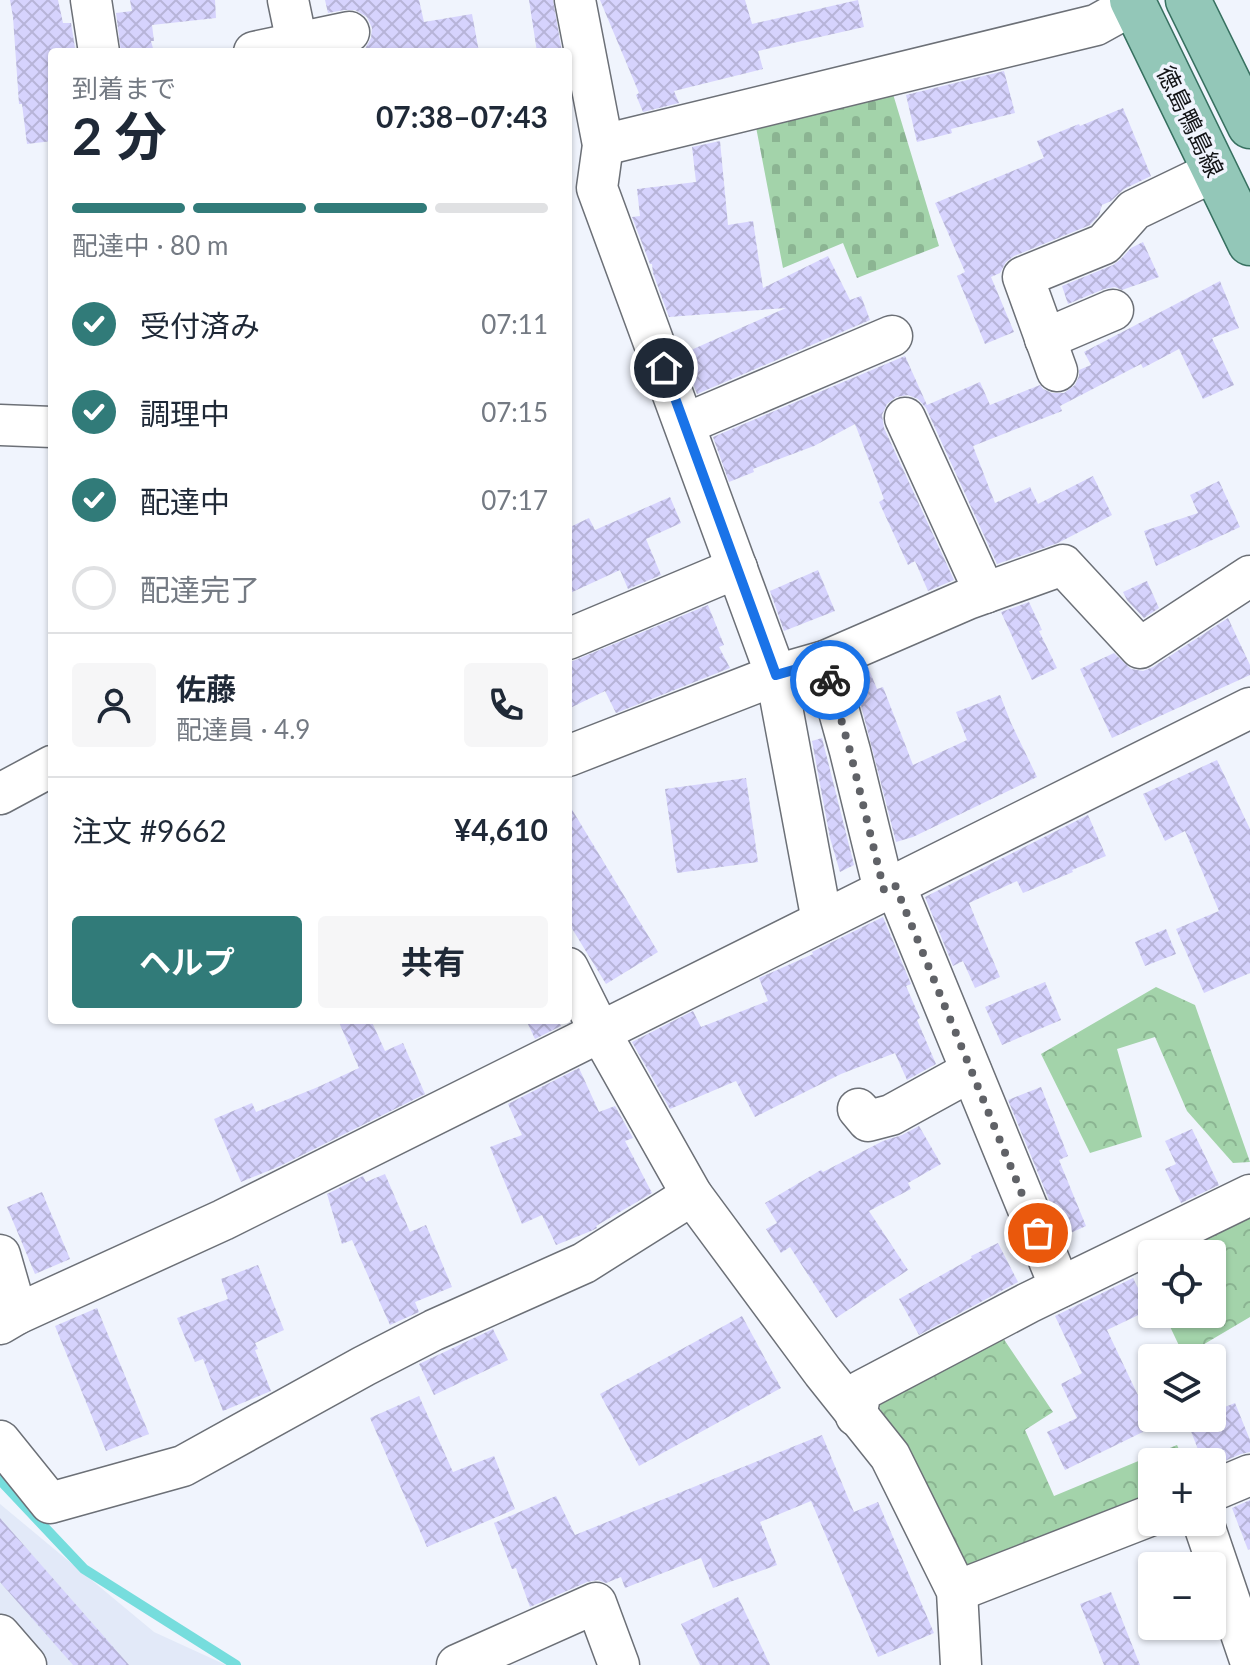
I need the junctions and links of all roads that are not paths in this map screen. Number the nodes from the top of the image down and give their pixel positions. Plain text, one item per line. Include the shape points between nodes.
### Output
1 (91, 0) edge
2 (288, 0) edge
3 (575, 0) edge
4 (1192, 1) edge
5 (1133, 2) edge
6 (349, 32) dead end
7 (297, 43) junction
8 (98, 48) edge
9 (273, 48) edge
10 (1250, 126) edge
11 (603, 145) junction
12 (1215, 171) junction
13 (585, 204) edge
14 (1250, 243) edge
15 (1113, 310) dead end
16 (892, 336) dead end
17 (905, 418) dead end
18 (685, 424) junction
19 (0, 425) edge
20 (48, 427) edge
21 (737, 568) junction
22 (1250, 576) edge
23 (985, 593) junction
24 (572, 637) edge
25 (825, 661) junction
26 (776, 675) junction
27 (1250, 708) edge
28 (572, 754) edge
29 (48, 768) edge
30 (0, 794) edge
31 (890, 888) junction
32 (822, 921) junction
33 (572, 976) edge
34 (600, 1032) junction
35 (971, 1071) junction
36 (858, 1109) dead end
37 (692, 1195) junction
38 (1250, 1195) edge
39 (0, 1255) edge
40 (1060, 1287) junction
41 (8, 1319) edge
42 (856, 1416) junction
43 (0, 1441) edge
44 (1250, 1475) edge
45 (1226, 1485) edge
46 (1138, 1520) edge
47 (1208, 1536) edge
48 (957, 1591) junction
49 (0, 1635) edge
50 (1250, 1660) edge
51 (955, 1662) edge
52 (26, 1665) edge
53 (457, 1665) edge
54 (619, 1665) edge

1 - 8 street
2 - 7 street
3 - 11 street
4 - 10 main road
5 - 11 street via 1096,25
5 - 12 main road, 徳島鴨島線
6 - 7 street
7 - 9 street
11 - 13 street via 597,188
12 - 14 main road, 徳島鴨島線
12 - 15 street via 1134,210 1104,244 1023,277 1051,355
13 - 18 street
16 - 18 street
17 - 23 street
18 - 21 street
19 - 20 street
21 - 24 street
21 - 26 street
22 - 23 street via 1140,648 1063,565
23 - 25 street
25 - 26 street
25 - 31 street
26 - 28 street
26 - 32 street
27 - 31 street
29 - 30 street
31 - 32 street
31 - 35 street
32 - 34 street
33 - 34 street
34 - 37 street
34 - 41 street via 223,1220
35 - 36 street via 891,1115 868,1121
35 - 40 street
37 - 42 street
37 - 43 street via 584,1263 378,1358 183,1466 50,1503
38 - 40 street
39 - 41 street
40 - 42 street via 861,1391
42 - 48 street via 890,1456
44 - 45 street
46 - 48 street
47 - 50 street
48 - 51 street
49 - 52 street
53 - 54 street via 596,1603

